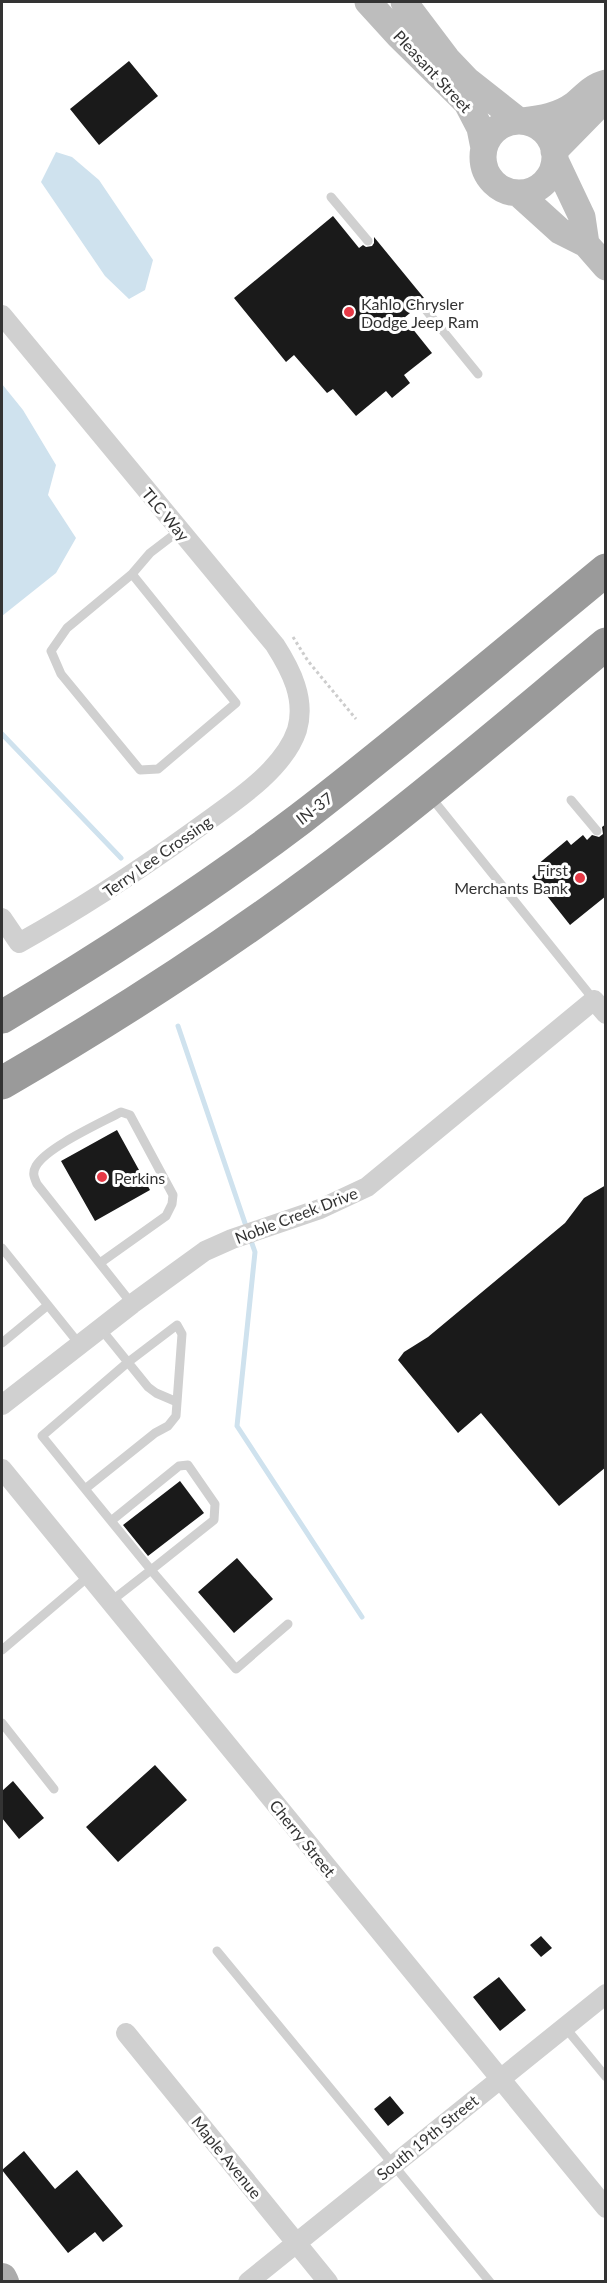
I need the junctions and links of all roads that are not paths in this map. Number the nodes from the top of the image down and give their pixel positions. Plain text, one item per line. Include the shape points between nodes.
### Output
1 (368, 2) edge
2 (404, 2) edge
3 (606, 83) edge
4 (606, 98) edge
5 (521, 121) junction
6 (484, 148) junction
7 (554, 155) junction
8 (518, 193) junction
9 (331, 197) dead end
10 (368, 241) dead end
11 (586, 244) junction
12 (606, 267) edge
13 (421, 304) dead end
14 (2, 315) edge
15 (478, 374) dead end
16 (180, 530) junction
17 (606, 570) edge
18 (132, 574) junction
19 (606, 645) edge
20 (298, 727) joint
21 (427, 792) junction
22 (571, 800) dead end
23 (597, 831) dead end
24 (2, 918) edge
25 (600, 1007) edge
26 (2, 1017) edge
27 (2, 1083) edge
28 (2, 1248) edge
29 (99, 1263) junction
30 (132, 1304) junction
31 (48, 1305) junction
32 (101, 1329) junction
33 (2, 1343) edge
34 (80, 1345) junction
35 (127, 1363) junction
36 (177, 1402) junction
37 (2, 1405) edge
38 (2, 1469) edge
39 (85, 1489) junction
40 (111, 1521) junction
41 (151, 1570) junction
42 (89, 1576) junction
43 (110, 1602) junction
44 (288, 1624) dead end
45 (2, 1650) edge
46 (2, 1723) edge
47 (54, 1789) dead end
48 (217, 1951) dead end
49 (606, 1994) edge
50 (564, 2026) junction
51 (126, 2033) dead end
52 (606, 2077) edge
53 (500, 2079) junction
54 (393, 2165) junction
55 (606, 2208) edge
56 (297, 2243) junction
57 (249, 2282) edge
58 (328, 2282) edge
59 (490, 2282) edge

1 - 6 street, Pleasant Street via 467,104 480,128
2 - 5 street, Pleasant Street via 467,80
3 - 5 street via 591,89 560,113
4 - 7 street
5 - 6 street via 494,131
5 - 7 street via 547,134
6 - 8 street via 488,174 501,188
7 - 8 street via 549,177 536,189
7 - 11 street via 582,217
8 - 11 street via 560,231
9 - 10 lane
11 - 12 street
13 - 15 lane
14 - 16 street, TLC Way
16 - 18 lane via 150,553
16 - 20 street, TLC Way via 275,645 289,668 299,695
17 - 26 highway, IN-37 via 298,820 200,891
18 - 18 lane via 67,628 51,651 61,674 140,770 158,769 236,703
19 - 21 highway
20 - 24 street, Terry Lee Crossing via 280,760 230,805 112,888 19,943
21 - 25 lane
21 - 27 highway via 287,900 170,981
22 - 23 lane
25 - 30 street, Noble Creek Drive via 367,1187 320,1209 205,1251
28 - 31 lane
29 - 29 lane via 33,1176 35,1167 49,1153 121,1112 130,1115 173,1195 172,1204 166,1216
29 - 30 lane
30 - 32 street, Noble Creek Drive
31 - 33 lane
31 - 34 lane
32 - 34 street, Noble Creek Drive
32 - 35 lane
34 - 37 street, Noble Creek Drive
35 - 36 lane via 148,1387
35 - 36 lane via 177,1325 182,1334
35 - 39 lane via 42,1436
36 - 39 lane via 176,1416 168,1426
38 - 42 street, Cherry Street
39 - 40 lane
40 - 41 lane
40 - 41 lane via 179,1466 188,1465 215,1504 214,1520
41 - 43 lane
41 - 44 lane via 236,1669
42 - 43 street, Cherry Street
42 - 45 lane
43 - 53 street, Cherry Street
46 - 47 lane
48 - 54 lane
49 - 50 street, South 19th Street
50 - 52 lane
50 - 53 street, South 19th Street
51 - 56 street, Maple Avenue
53 - 54 street, South 19th Street
53 - 55 street, Cherry Street
54 - 56 street, South 19th Street
54 - 59 lane
56 - 57 street, South 19th Street
56 - 58 street, Maple Avenue

